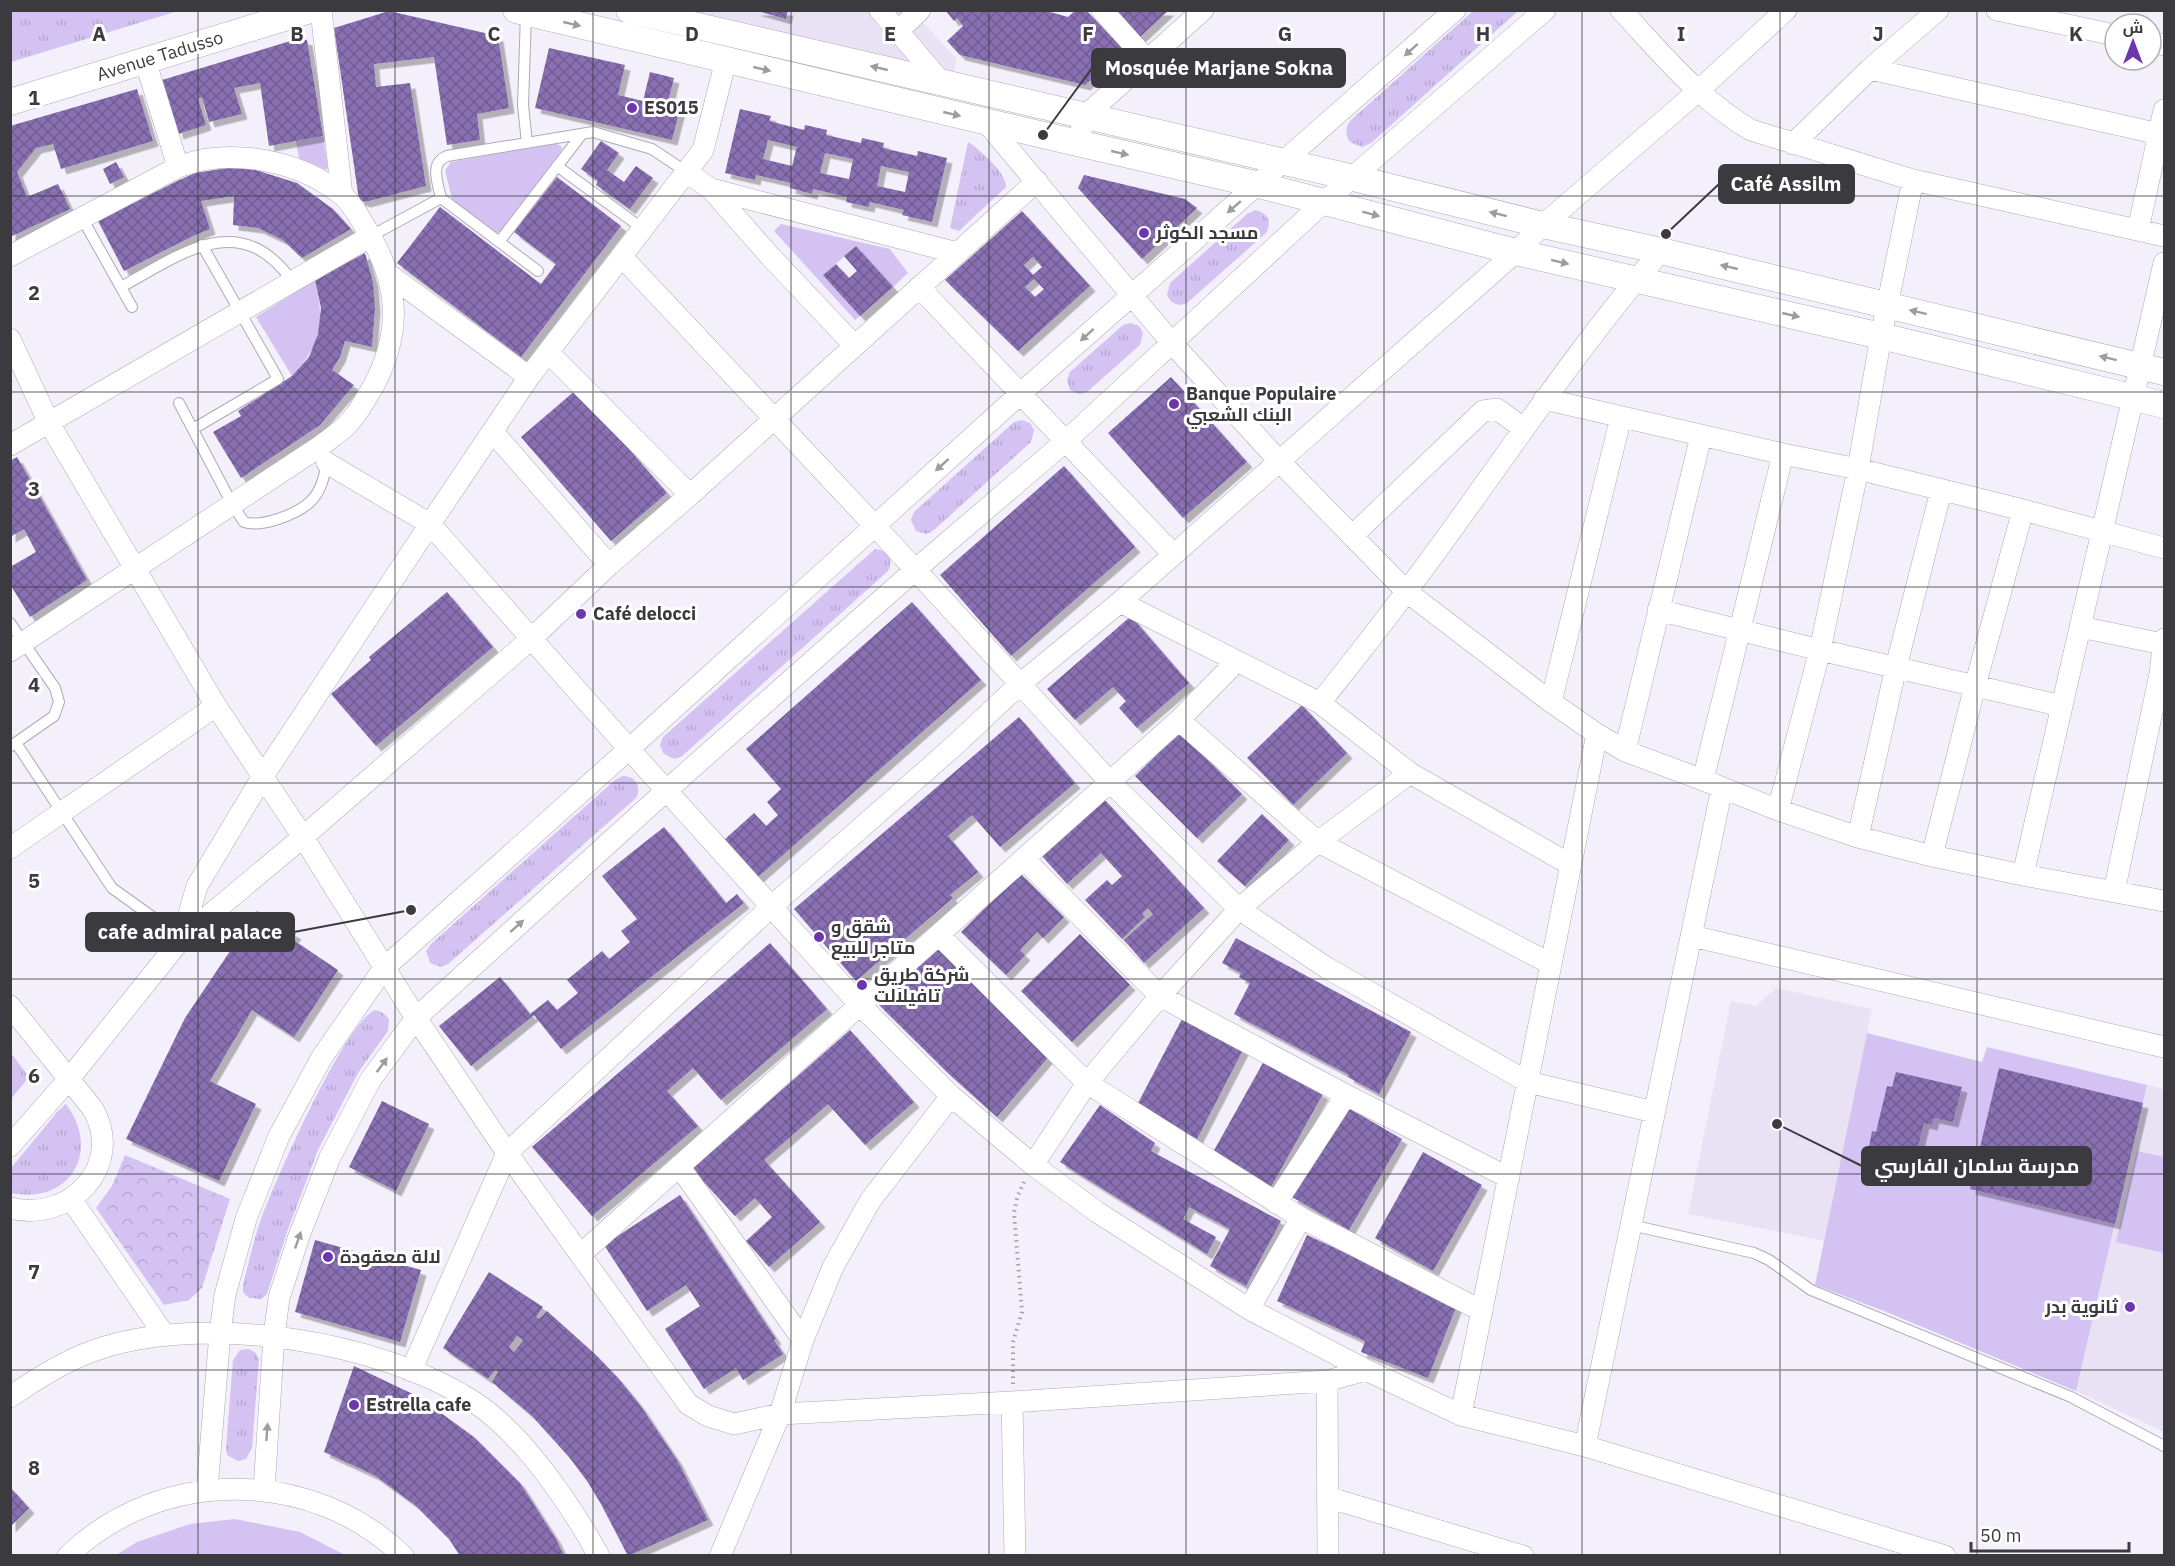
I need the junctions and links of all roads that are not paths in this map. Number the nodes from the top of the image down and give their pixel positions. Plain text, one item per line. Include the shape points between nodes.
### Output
1 (310, 10) edge
2 (321, 10) edge
3 (629, 10) edge
4 (880, 10) edge
5 (920, 10) edge
6 (1102, 10) edge
7 (1203, 10) edge
8 (1545, 10) edge
9 (1621, 10) edge
10 (1786, 10) edge
11 (1938, 10) edge
12 (1996, 10) edge
13 (521, 12) edge
14 (1442, 15) edge
15 (701, 19) edge
16 (898, 31) junction
17 (2103, 32) edge
18 (145, 60) junction
19 (726, 60) junction
20 (1148, 61) junction
21 (1870, 69) junction
22 (942, 82) junction
23 (1697, 92) junction
24 (10, 102) edge
25 (2164, 110) edge
26 (1086, 115) junction
27 (986, 122) junction
28 (582, 134) junction
29 (2162, 135) edge
30 (527, 143) junction
31 (1077, 143) junction
32 (1792, 144) junction
33 (1284, 163) junction
34 (557, 166) junction
35 (178, 167) junction
36 (686, 171) junction
37 (1354, 178) junction
38 (1913, 180) junction
39 (1037, 181) junction
40 (1260, 184) junction
41 (711, 189) junction
42 (342, 195) junction
43 (441, 198) junction
44 (1324, 202) junction
45 (82, 218) junction
46 (1543, 225) junction
47 (642, 230) junction
48 (2138, 231) junction
49 (371, 236) junction
50 (2164, 236) edge
51 (499, 242) junction
52 (202, 245) junction
53 (1662, 251) junction
54 (1516, 252) junction
55 (957, 253) junction
56 (10, 256) edge
57 (622, 257) junction
58 (2164, 263) edge
59 (538, 271) dead end
60 (388, 274) junction
61 (1636, 279) junction
62 (292, 281) junction
63 (120, 287) junction
64 (919, 287) junction
65 (1131, 295) junction
66 (1888, 304) junction
67 (132, 308) dead end
68 (240, 312) junction
69 (1881, 336) junction
70 (10, 339) edge
71 (1172, 342) junction
72 (854, 345) junction
73 (549, 353) junction
74 (2152, 369) edge
75 (529, 377) junction
76 (1020, 394) junction
77 (2133, 398) junction
78 (1544, 399) junction
79 (179, 403) dead end
80 (2164, 405) edge
81 (1621, 417) junction
82 (773, 419) junction
83 (49, 423) junction
84 (1523, 428) junction
85 (193, 429) junction
86 (493, 432) junction
87 (1701, 436) junction
88 (1067, 440) junction
89 (10, 445) edge
90 (1783, 454) junction
91 (323, 455) junction
92 (1279, 461) junction
93 (1858, 469) junction
94 (1941, 491) junction
95 (690, 495) junction
96 (232, 504) junction
97 (2023, 510) junction
98 (430, 524) junction
99 (875, 526) junction
100 (2102, 532) junction
101 (1352, 536) junction
102 (2164, 548) edge
103 (1173, 554) junction
104 (609, 566) junction
105 (134, 568) junction
106 (915, 570) junction
107 (1407, 592) junction
108 (1120, 602) junction
109 (1658, 610) junction
110 (10, 623) edge
111 (2080, 627) junction
112 (1739, 631) junction
113 (531, 639) junction
114 (2164, 641) edge
115 (17, 646) edge
116 (1820, 650) junction
117 (1236, 662) junction
118 (1896, 667) junction
119 (2162, 675) edge
120 (1020, 684) junction
121 (1975, 686) junction
122 (1551, 702) junction
123 (1320, 703) junction
124 (216, 706) junction
125 (2062, 706) junction
126 (1179, 720) junction
127 (1597, 734) junction
128 (13, 744) edge
129 (629, 749) junction
130 (1625, 751) junction
131 (1410, 773) junction
132 (263, 776) junction
133 (1110, 782) junction
134 (1713, 784) junction
135 (667, 790) junction
136 (1778, 810) junction
137 (62, 811) junction
138 (303, 837) junction
139 (1858, 837) junction
140 (1318, 842) junction
141 (10, 848) edge
142 (1932, 856) junction
143 (1024, 859) junction
144 (1571, 865) junction
145 (2023, 875) junction
146 (2114, 892) junction
147 (2164, 901) edge
148 (772, 906) junction
149 (1239, 909) junction
150 (939, 934) junction
151 (1692, 936) junction
152 (182, 938) junction
153 (1551, 964) junction
154 (384, 968) junction
155 (1160, 996) junction
156 (859, 1004) junction
157 (10, 1006) edge
158 (416, 1018) junction
159 (2164, 1047) edge
160 (69, 1079) junction
161 (1528, 1082) junction
162 (1087, 1083) junction
163 (1346, 1095) junction
164 (951, 1096) junction
165 (1654, 1112) junction
166 (10, 1146) edge
167 (507, 1153) junction
168 (1033, 1165) junction
169 (679, 1166) junction
170 (1509, 1178) junction
171 (71, 1199) junction
172 (1276, 1203) junction
173 (10, 1208) edge
174 (1301, 1218) junction
175 (1631, 1225) junction
176 (581, 1254) junction
177 (1249, 1309) junction
178 (1482, 1311) junction
179 (220, 1333) junction
180 (165, 1336) junction
181 (274, 1336) junction
182 (803, 1340) junction
183 (411, 1371) junction
184 (1366, 1371) junction
185 (1327, 1381) junction
186 (10, 1397) edge
187 (1012, 1402) junction
188 (780, 1414) junction
189 (1461, 1415) junction
190 (1585, 1446) junction
191 (2164, 1446) edge
192 (207, 1490) junction
193 (264, 1490) junction
194 (1327, 1497) junction
195 (68, 1556) edge
196 (403, 1556) edge
197 (599, 1556) edge
198 (720, 1556) edge
199 (1015, 1556) edge
200 (1328, 1556) edge
201 (1523, 1556) edge
202 (1945, 1556) edge

1 - 18 street, Avenue Tadusso
2 - 42 street
3 - 15 street
4 - 16 street
5 - 16 street
6 - 20 street
7 - 20 street
8 - 37 street
9 - 23 street
10 - 23 street
11 - 21 street
12 - 17 street
13 -> 19 street
13 - 30 lane
14 -> 33 street
22 -> 15 street
16 - 22 street
18 - 24 street, Avenue Tadusso
18 - 35 street
19 -> 27 street
19 - 36 street via 703,150
20 - 26 street
21 - 29 street
21 - 32 street
22 - 26 street
23 - 32 street via 1751,130
23 - 46 street
25 - 29 street
26 - 31 street
26 - 33 street
27 - 31 street
27 - 39 street
28 - 30 lane
28 - 34 lane
28 - 36 lane via 593,132 652,149
29 - 48 street
30 - 43 lane via 443,157 436,168
31 -> 40 street
32 - 38 street
33 - 37 street
33 - 40 street
34 - 47 lane
34 - 51 lane
35 - 42 street via 206,159 238,157 276,162 308,174
35 - 45 street
36 - 41 street
36 - 47 street
37 - 44 street
46 -> 37 street
38 - 48 street
38 - 66 street
39 - 55 street
39 - 65 street
40 - 44 street
40 -> 65 street
41 - 55 street
41 - 72 street
42 - 49 street
43 - 49 lane
43 - 51 lane
44 -> 54 street
44 - 71 street
45 - 56 street
45 - 63 lane
46 - 53 street
46 - 54 street
47 - 57 street
48 - 50 street
49 - 60 street
49 - 62 street
51 - 59 lane
52 - 62 lane via 231,242 254,248 275,260
52 - 63 lane
52 - 68 lane
53 - 61 street
66 -> 53 street
54 -> 61 street
54 - 92 street
55 - 64 street
57 - 73 street
57 - 82 street
58 - 74 street
60 - 75 street
60 - 91 street via 393,297 390,350 356,415
61 -> 69 street
61 - 78 street
62 - 68 street
63 - 67 lane
64 - 72 street
64 - 76 street
65 - 71 street
65 -> 76 street
66 - 69 street
74 -> 66 street
68 - 83 street
68 - 85 lane via 278,379
69 - 77 street
69 - 93 street
70 - 83 street
71 - 88 street
71 - 92 street
72 - 82 street
73 - 75 street
73 - 95 street
74 - 77 street
75 - 86 street
76 - 88 street
76 -> 99 street
77 - 80 street
77 - 100 street
78 - 81 street
78 - 84 street
79 - 85 lane
81 - 87 street
81 - 122 street
82 - 95 street
82 - 99 street
83 - 89 street
83 - 105 street
84 - 101 street via 1497,409 1483,411
84 - 107 street
85 - 96 lane
86 - 98 street
86 - 104 street
87 - 90 street
87 - 109 street
88 - 103 street
88 - 106 street
90 - 93 street
90 - 112 street
91 - 96 street
91 - 96 lane via 321,488 310,502 281,518 250,524 244,522
91 - 98 street
92 - 101 street
92 - 103 street
93 - 94 street
93 - 116 street
94 - 97 street
94 - 118 street
95 - 104 street
96 - 105 street
97 - 100 street
97 - 121 street
98 - 113 street
98 - 132 street
99 - 106 street
99 - 129 street
100 - 102 street
100 - 111 street
101 - 107 street
103 - 108 street
104 - 113 street
105 - 115 street
105 - 124 street
106 - 120 street
106 - 135 street
107 - 122 street
107 - 123 street
108 - 117 street
108 - 120 street
109 - 112 street
109 - 130 street
110 - 115 lane
111 - 114 street
111 - 125 street
112 - 116 street
112 - 134 street
113 - 129 street
113 - 138 street
114 - 119 street
115 - 128 lane via 56,688 59,702 54,716
116 - 118 street
116 - 136 street
117 - 123 street
117 - 126 street
118 - 121 street
118 - 139 street
119 - 146 street
120 - 133 street
120 - 148 street
121 - 125 street
121 - 142 street
122 - 127 street
123 - 131 street
124 - 132 street
124 - 137 street
125 - 145 street
126 - 133 street
126 - 140 street
127 - 130 street
127 - 144 street
128 - 137 lane
129 - 135 street
129 - 154 street
130 - 134 street
131 - 140 street
131 - 144 street
132 - 138 street
132 - 152 street via 197,886
133 - 143 street
133 - 149 street
134 - 136 street
134 - 151 street
135 - 148 street
158 -> 135 street
136 - 139 street
137 - 141 street
137 - 152 lane via 112,888
138 - 152 street
138 - 154 street
139 - 142 street
140 - 149 street
140 - 153 street
142 - 145 street
143 - 150 street
143 - 155 street
144 - 153 street
145 - 146 street
146 - 147 street
148 - 156 street
148 - 167 street
149 - 155 street
149 - 161 street via 1327,968
150 - 156 street
150 - 162 street
151 - 159 street
151 - 165 street
152 - 160 street
153 - 161 street
154 - 158 street
154 - 179 street via 322,1057 279,1136 246,1219 225,1294
155 - 162 street
155 - 163 street
156 - 164 street
156 - 169 street
157 - 160 street
158 - 167 street
181 -> 158 street via 279,1298 330,1157 371,1079
160 - 166 street
160 - 171 street via 101,1124 103,1147 86,1187
161 - 165 street
161 - 170 street
162 - 168 street
162 - 172 street
163 - 170 street
163 - 172 street
164 - 168 street
164 - 182 street via 870,1201 833,1267
165 - 175 street
167 - 176 street
167 - 183 street
168 - 177 street via 1097,1212
169 - 176 street
169 - 182 street
170 - 178 street
171 - 173 street via 47,1210
171 - 180 street
172 - 174 street
174 - 177 street
174 - 178 street
175 - 190 street
175 - 191 lane via 1769,1260 1810,1290 2071,1397
176 - 188 street via 688,1404 708,1416 734,1424
177 - 184 street
178 - 189 street
179 - 180 street
179 - 181 street
179 - 192 street
180 - 186 street via 92,1351 34,1380
181 - 183 street via 331,1347
193 -> 181 street
182 - 188 street
183 - 197 street via 475,1402 508,1430 579,1518
184 - 185 street
184 - 189 street
185 - 187 street
185 - 194 street
187 - 188 street
187 - 199 street
188 - 198 street
189 - 190 street
190 - 202 street
192 - 193 street
192 - 195 street via 177,1495 132,1511 92,1535
193 - 196 street via 335,1509 377,1534
194 - 200 street
194 - 201 street

